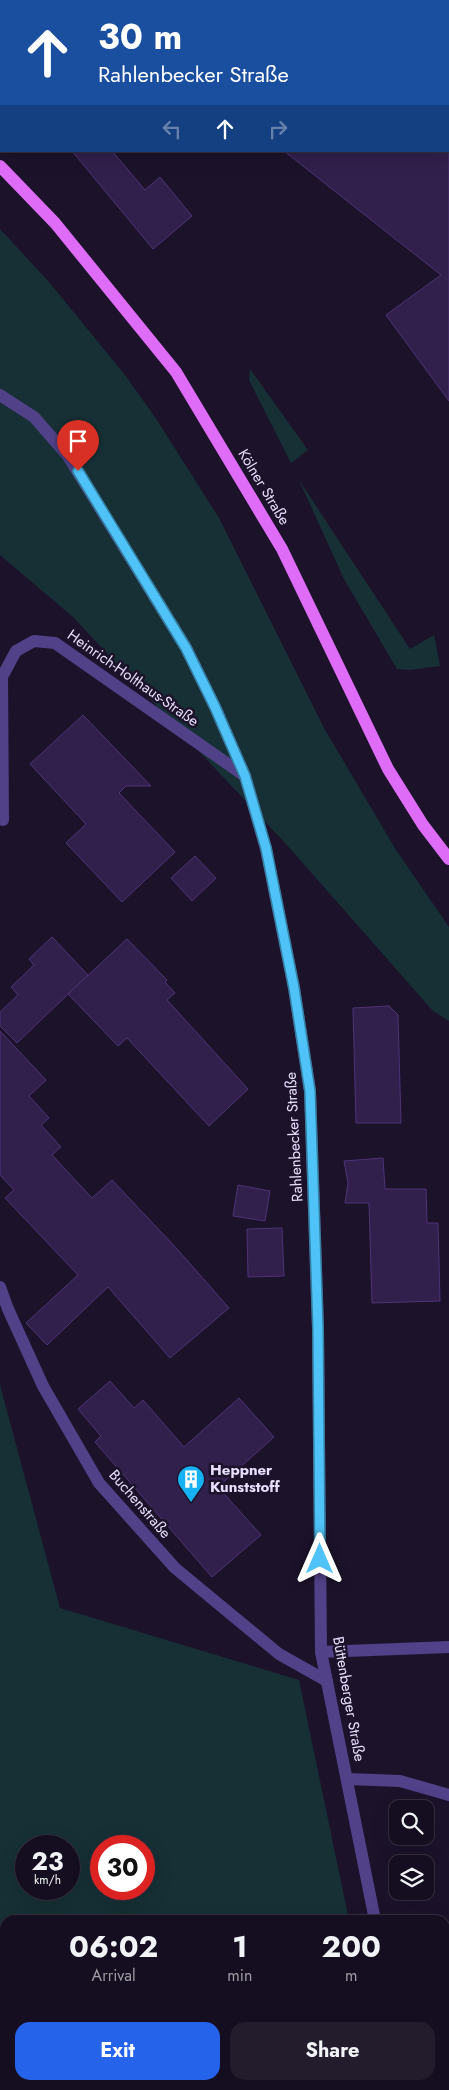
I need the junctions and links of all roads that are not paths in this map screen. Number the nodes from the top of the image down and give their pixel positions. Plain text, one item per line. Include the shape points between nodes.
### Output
1 (0, 166) edge
2 (0, 395) edge
3 (245, 776) junction
4 (3, 820) dead end
5 (449, 859) edge
6 (0, 1287) edge
7 (319, 1391) joint
8 (449, 1647) edge
9 (321, 1652) junction
10 (327, 1681) junction
11 (348, 1779) junction
12 (449, 1795) edge
13 (374, 1915) edge

1 - 5 main road, Kölner Straße via 56,223 176,372 282,549 388,769
2 - 3 street, Rahlenbecker Straße via 34,416 68,456 186,648
3 - 4 street, Heinrich-Holthaus-Straße via 55,643 34,641 16,651 2,677
3 - 7 street, Rahlenbecker Straße via 278,904 310,1091
6 - 10 street, Buchenstraße via 43,1386 99,1483 175,1568 280,1654
7 - 9 street, Büttenberger Straße
8 - 9 street
9 - 10 street, Büttenberger Straße
10 - 11 street, Büttenberger Straße
11 - 12 street via 400,1781
11 - 13 street, Büttenberger Straße

